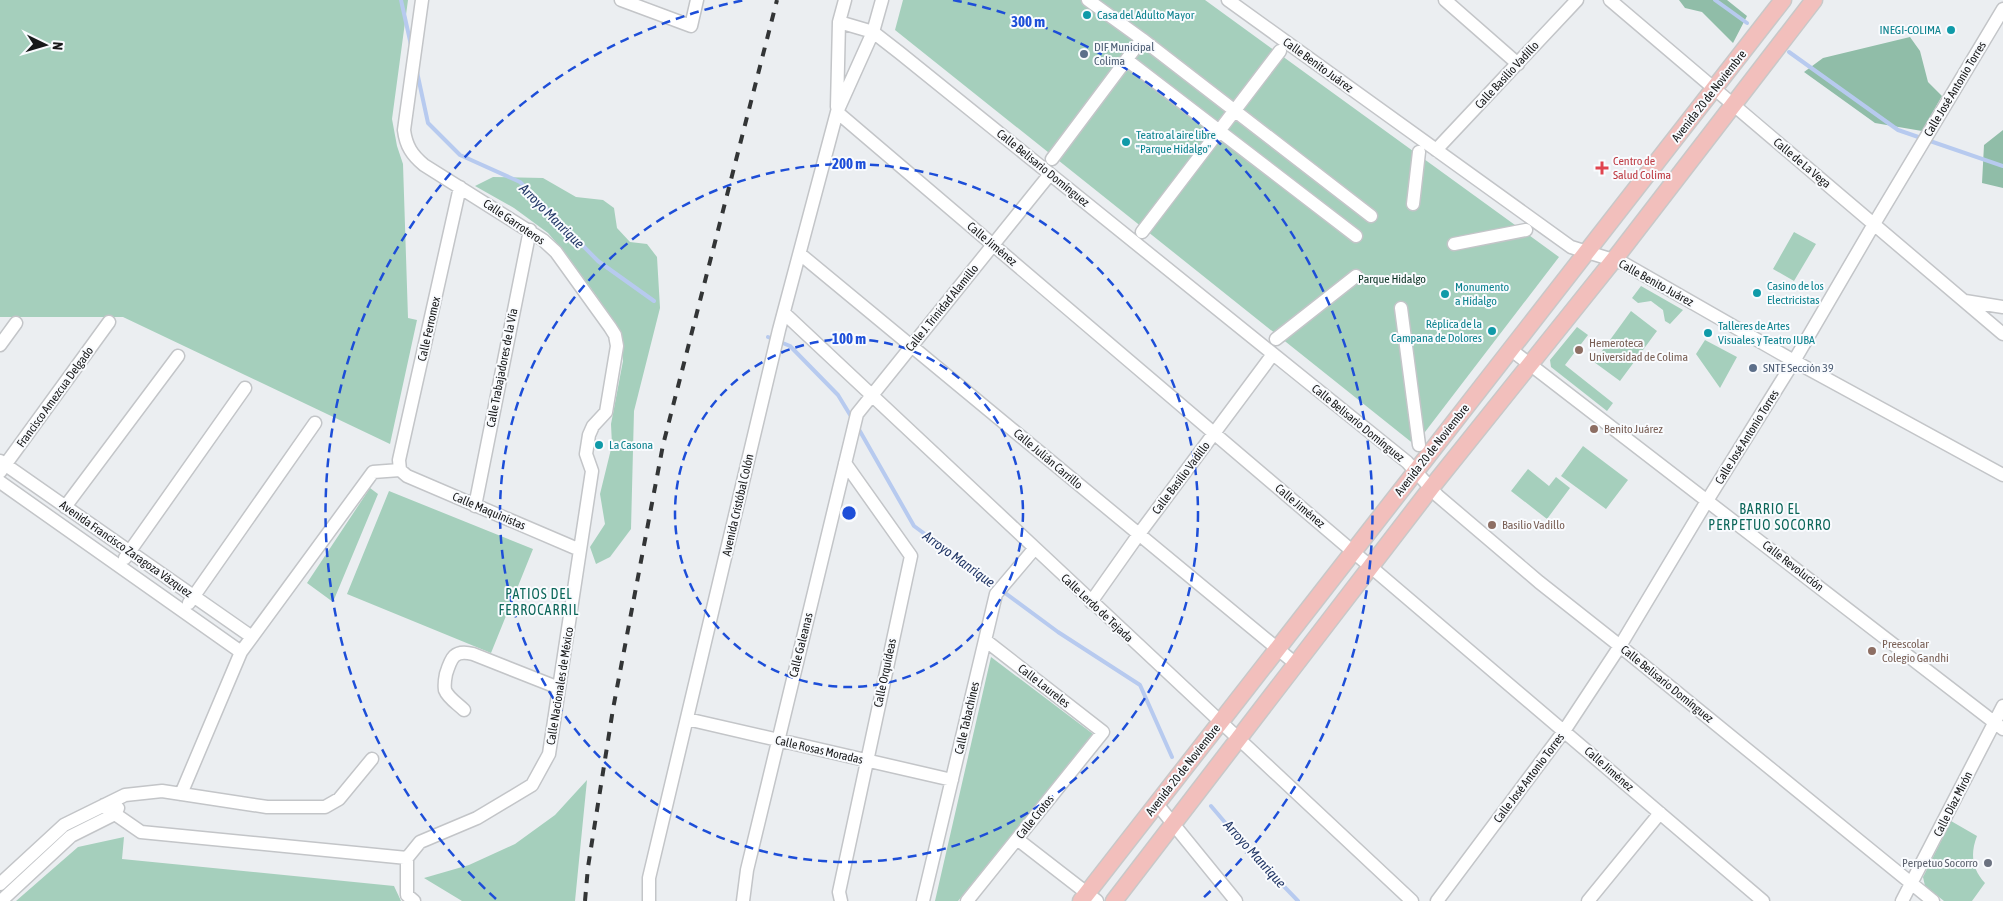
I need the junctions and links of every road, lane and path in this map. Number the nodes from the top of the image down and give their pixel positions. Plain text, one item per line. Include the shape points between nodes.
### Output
1 (422, 0) edge
2 (621, 0) edge
3 (697, 0) edge
4 (845, 0) edge
5 (882, 0) edge
6 (1088, 0) edge
7 (1228, 0) edge
8 (1445, 0) edge
9 (1577, 0) edge
10 (1610, 0) edge
11 (1783, 0) edge
12 (1814, 0) edge
13 (2003, 10) edge
14 (839, 22) junction
15 (874, 32) junction
16 (1142, 39) junction
17 (1280, 51) dead end
18 (1127, 60) junction
19 (1518, 64) junction
20 (1714, 89) junction
21 (1733, 104) junction
22 (1235, 111) junction
23 (837, 112) junction
24 (1219, 131) junction
25 (1436, 150) junction
26 (1419, 152) dead end
27 (1052, 159) dead end
28 (1050, 174) junction
29 (460, 187) junction
30 (1413, 204) dead end
31 (1371, 216) dead end
32 (1874, 224) junction
33 (530, 230) junction
34 (1526, 230) dead end
35 (1142, 232) dead end
36 (1356, 236) dead end
37 (1454, 244) dead end
38 (993, 245) junction
39 (1585, 252) junction
40 (800, 254) junction
41 (1613, 260) junction
42 (1356, 276) dead end
43 (1965, 301) junction
44 (2003, 307) edge
45 (1401, 308) dead end
46 (784, 313) junction
47 (109, 322) dead end
48 (16, 323) dead end
49 (2003, 334) edge
50 (1276, 339) dead end
51 (616, 340) joint
52 (0, 345) edge
53 (912, 346) junction
54 (1510, 349) junction
55 (1273, 354) junction
56 (178, 356) dead end
57 (1794, 361) junction
58 (1530, 364) junction
59 (245, 388) dead end
60 (873, 395) junction
61 (315, 423) dead end
62 (1215, 433) junction
63 (1420, 445) dead end
64 (846, 463) junction
65 (2, 466) edge
66 (400, 470) junction
67 (1416, 471) junction
68 (2003, 475) edge
69 (0, 482) edge
70 (1431, 488) junction
71 (1707, 500) junction
72 (475, 506) junction
73 (65, 507) junction
74 (1138, 534) junction
75 (1035, 548) junction
76 (580, 550) junction
77 (1353, 551) junction
78 (130, 552) junction
79 (120, 566) junction
80 (1371, 566) junction
81 (194, 597) junction
82 (1091, 602) junction
83 (184, 611) junction
84 (252, 637) junction
85 (985, 640) junction
86 (1620, 646) junction
87 (1277, 649) junction
88 (241, 652) junction
89 (1296, 664) junction
90 (559, 688) junction
91 (2003, 706) edge
92 (464, 710) dead end
93 (687, 719) junction
94 (1220, 722) junction
95 (1999, 726) edge
96 (1564, 730) junction
97 (1103, 732) joint
98 (1238, 739) junction
99 (778, 740) junction
100 (372, 759) dead end
101 (866, 761) junction
102 (952, 780) junction
103 (181, 794) junction
104 (125, 795) junction
105 (1157, 804) junction
106 (104, 805) junction
107 (1660, 813) junction
108 (115, 814) junction
109 (1173, 824) junction
110 (1017, 839) junction
111 (407, 858) junction
112 (0, 884) edge
113 (1912, 884) junction
114 (1089, 898) edge
115 (1, 901) edge
116 (414, 901) edge
117 (649, 901) edge
118 (743, 901) edge
119 (840, 901) edge
120 (923, 901) edge
121 (967, 901) edge
122 (1114, 901) edge
123 (1236, 901) edge
124 (1412, 901) edge
125 (1437, 901) edge
126 (1588, 901) edge
127 (1763, 901) edge
128 (1902, 901) edge
129 (1933, 901) edge

1 - 29 street, Calle Garroteros via 406,111 405,141 424,165
2 - 3 street via 691,26
4 - 14 street, Avenida Cristóbal Colón
5 - 15 street, Avenida Cristóbal Colón
6 - 16 street
7 - 25 street, Calle Benito Juárez
8 - 19 street
9 - 19 street, Calle Basilio Vadillo
10 - 20 street, Calle de La Vega
11 - 20 main road, Avenida 20 de Noviembre
12 - 21 main road, Avenida 20 de Noviembre
13 - 32 street, Calle José Antonio Torres
14 - 15 street, Calle Belisario Domínguez
14 - 23 street, Avenida Cristóbal Colón
15 - 23 street, Avenida Cristóbal Colón
15 - 28 street, Calle Belisario Domínguez
16 - 18 street
16 - 22 street
17 - 22 street
18 - 24 street
18 - 27 street
19 - 25 street, Calle Basilio Vadillo
20 - 21 street, Calle de La Vega
20 - 39 main road, Avenida 20 de Noviembre
21 - 32 street, Calle de La Vega
21 - 41 main road, Avenida 20 de Noviembre
22 - 24 street
22 - 31 street
23 - 38 street, Calle Jiménez
23 - 40 street, Avenida Cristóbal Colón
24 - 35 street
24 - 36 street
25 - 39 street, Calle Benito Juárez via 1571,247
26 - 30 street
28 - 38 street, Calle J. Trinidad Alamillo
28 - 55 street, Calle Belisario Domínguez
29 - 33 street, Calle Garroteros
29 - 66 street, Calle Ferromex via 399,460
32 - 43 street, Calle de La Vega
32 - 57 street, Calle José Antonio Torres
33 - 51 street, Calle Garroteros via 556,252
33 - 72 street, Calle Trabajadores de la Vía
34 - 37 street
38 - 53 street, Calle J. Trinidad Alamillo
38 - 62 street, Calle Jiménez
39 - 41 street, Calle Benito Juárez
39 - 54 main road, Avenida 20 de Noviembre
40 - 46 street, Avenida Cristóbal Colón
40 - 53 street, Calle Julián Carrillo
41 - 57 street, Calle Benito Juárez
41 - 58 main road, Avenida 20 de Noviembre
42 - 50 street
43 - 44 street
43 - 49 street, Calle de La Vega
45 - 63 street
46 - 60 street, Calle Lerdo de Tejada
46 - 93 street, Avenida Cristóbal Colón
47 - 65 street, Francisco Amezcua Delgado
48 - 52 street
51 - 76 street, Calle Nacionales de México via 606,412 591,430 586,454 592,471
53 - 60 street, Calle J. Trinidad Alamillo
53 - 74 street, Calle Julián Carrillo
54 - 58 street, Calle Revolución
54 - 67 main road, Avenida 20 de Noviembre
55 - 62 street, Calle Basilio Vadillo
55 - 67 street, Calle Belisario Domínguez
56 - 73 street
57 - 68 street, Calle Benito Juárez
57 - 71 street, Calle José Antonio Torres
58 - 70 main road, Avenida 20 de Noviembre
58 - 71 street, Calle Revolución
59 - 78 street
60 - 64 street, Calle Galeanas via 857,414
60 - 75 street, Calle Lerdo de Tejada
61 - 81 street
62 - 74 street, Calle Basilio Vadillo
62 - 77 street, Calle Jiménez
64 - 99 street, Calle Galeanas
64 - 101 street, Calle Orquídeas via 911,556
65 - 73 street, Avenida Francisco Zaragoza Vázquez
66 - 72 street, Calle Maquinistas
66 - 84 street via 373,472
67 - 70 street, Calle Belisario Domínguez
67 - 77 main road, Avenida 20 de Noviembre
69 - 79 street, Avenida Francisco Zaragoza Vázquez
70 - 80 main road, Avenida 20 de Noviembre
70 - 86 street, Calle Belisario Domínguez via 1539,582
71 - 86 street, Calle José Antonio Torres
71 - 95 street, Calle Revolución
72 - 76 street, Calle Maquinistas
73 - 78 street, Avenida Francisco Zaragoza Vázquez
74 - 82 street, Calle Basilio Vadillo
74 - 87 street, Calle Julián Carrillo
75 - 82 street, Calle Lerdo de Tejada
75 - 85 street, Calle Tabachines via 1000,590
76 - 90 street, Calle Nacionales de México
77 - 80 street, Calle Jiménez
77 - 87 main road, Avenida 20 de Noviembre
78 - 79 street
78 - 81 street, Avenida Francisco Zaragoza Vázquez
79 - 83 street, Avenida Francisco Zaragoza Vázquez
80 - 89 main road, Avenida 20 de Noviembre
80 - 96 street, Calle Jiménez
81 - 83 street
81 - 84 street, Avenida Francisco Zaragoza Vázquez
82 - 94 street, Calle Lerdo de Tejada
83 - 88 street, Avenida Francisco Zaragoza Vázquez
84 - 88 street
85 - 97 street, Calle Laureles
85 - 102 street, Calle Tabachines
86 - 96 street, Calle José Antonio Torres
86 - 113 street, Calle Belisario Domínguez
87 - 89 street, Calle Julián Carrillo
87 - 94 main road, Avenida 20 de Noviembre
88 - 103 street
89 - 98 main road, Avenida 20 de Noviembre
90 - 92 street via 465,652 459,653 449,663 444,682 450,697
90 - 111 street, Calle Nacionales de México via 549,754 532,785 477,818 420,842
91 - 95 street, Calle Díaz Mirón
93 - 99 street, Calle Rosas Moradas
93 - 117 street, Avenida Cristóbal Colón via 649,878
94 - 98 street, Calle Lerdo de Tejada
94 - 105 main road, Avenida 20 de Noviembre
95 - 113 street, Calle Díaz Mirón
96 - 107 street, Calle Jiménez
96 - 125 street, Calle José Antonio Torres
97 - 110 street, Calle Crotos
98 - 109 main road, Avenida 20 de Noviembre
98 - 124 street, Calle Lerdo de Tejada
99 - 101 street, Calle Rosas Moradas
99 - 118 street, Calle Galeanas via 747,870
100 - 103 street via 339,799 325,807 267,808
101 - 102 street, Calle Rosas Moradas
101 - 119 street, Calle Orquídeas via 839,892
102 - 120 street, Calle Tabachines
103 - 104 street via 162,791
104 - 106 street
104 - 108 street
105 - 109 street
105 - 114 main road, Avenida 20 de Noviembre
106 - 108 street
106 - 112 street via 64,825
107 - 126 street
107 - 127 street, Calle Jiménez
108 - 111 street via 141,832
108 - 115 street via 71,836
109 - 122 main road, Avenida 20 de Noviembre
109 - 123 street
110 - 114 street
110 - 121 street, Calle Crotos
111 - 116 street via 407,895
113 - 128 street, Calle Díaz Mirón
113 - 129 street, Calle Belisario Domínguez

